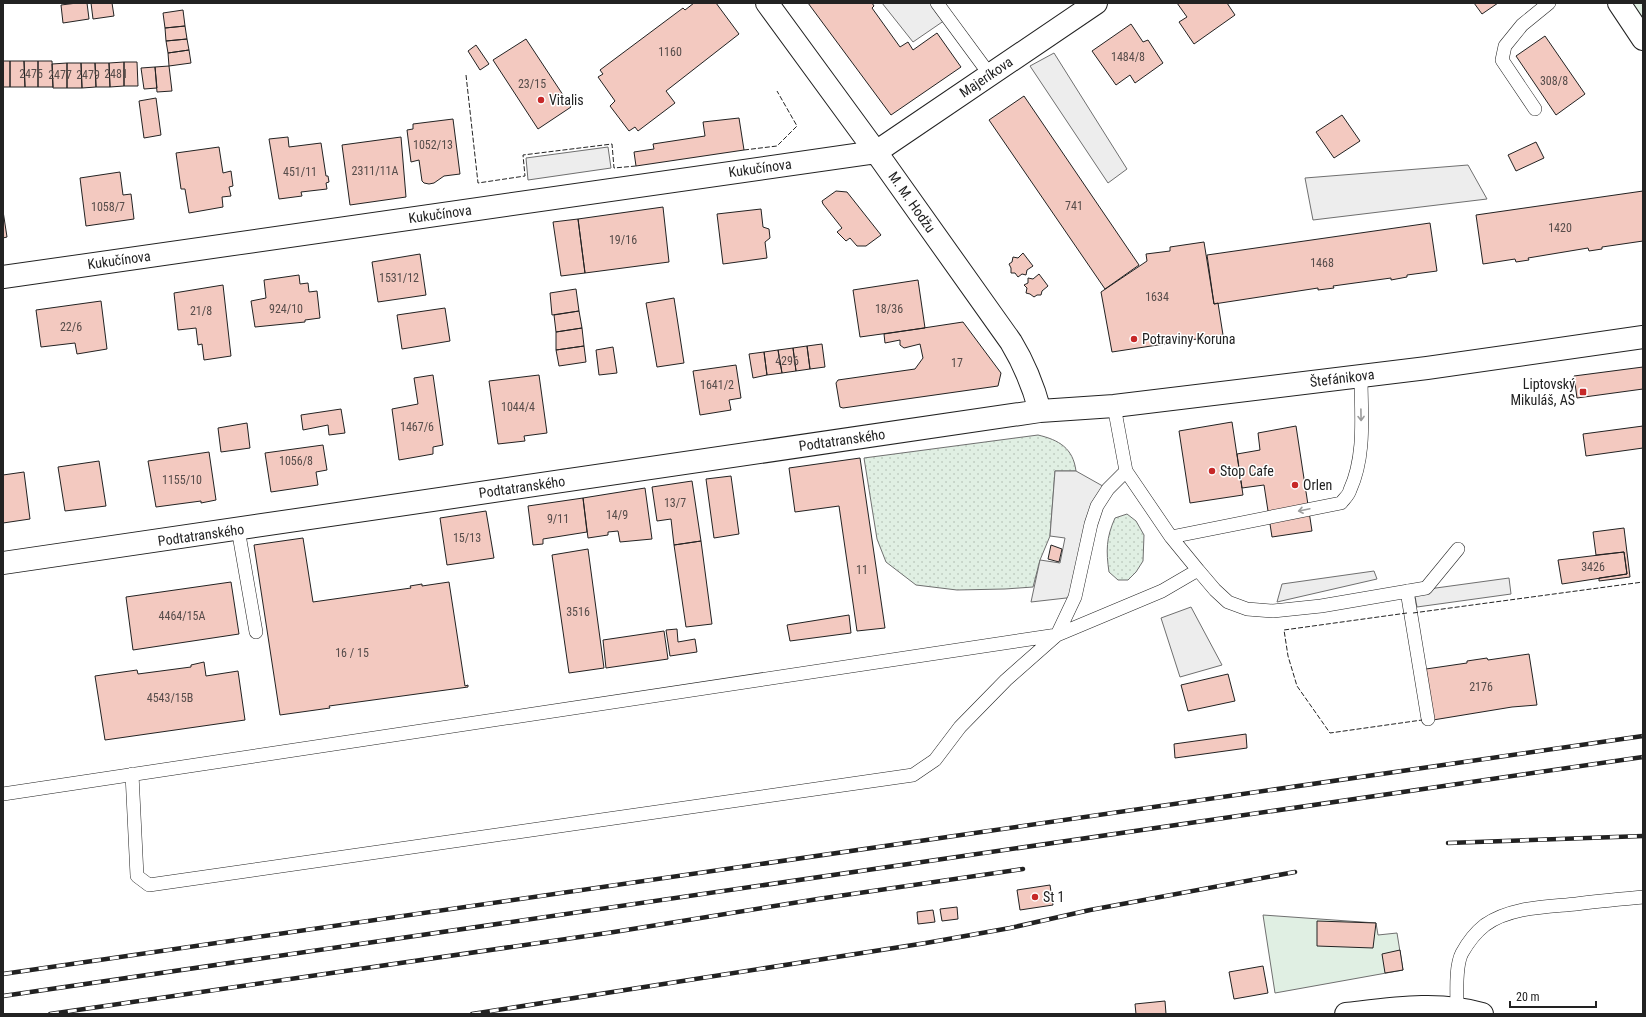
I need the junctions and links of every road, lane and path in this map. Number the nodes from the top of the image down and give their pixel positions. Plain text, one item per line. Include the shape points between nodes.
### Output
1 (767, 3) edge
2 (937, 3) edge
3 (1096, 3) edge
4 (1549, 3) edge
5 (1619, 3) edge
6 (1643, 39) edge
7 (990, 75) junction
8 (1535, 109) dead end
9 (876, 152) junction
10 (3, 277) edge
11 (1643, 337) edge
12 (1361, 376) junction
13 (1114, 406) junction
14 (1040, 411) junction
15 (1126, 471) junction
16 (238, 529) junction
17 (1172, 537) junction
18 (1458, 549) dead end
19 (3, 563) edge
20 (1198, 570) junction
21 (1406, 591) junction
22 (256, 632) dead end
23 (1057, 635) junction
24 (1428, 720) dead end
25 (132, 774) junction
26 (3, 794) edge
27 (1643, 897) edge
28 (1457, 1008) junction
29 (1359, 1013) edge
30 (1482, 1014) edge

1 - 9 street, M. M. Hodžu
2 - 7 lane
3 - 7 street, Majeríkova
4 - 8 lane via 1522,25 1505,46 1502,60
5 - 6 street
7 - 9 street, Majeríkova
9 - 10 street, Kukučínova
9 - 14 street, M. M. Hodžu via 1024,362
11 - 12 street, Štefánikova
12 - 13 street, Štefánikova
12 -> 17 lane via 1362,438 1358,466 1350,492 1341,503
13 - 14 street, Štefánikova
13 - 15 lane
14 - 16 street, Podtatranského
15 - 17 lane
15 - 23 lane via 1108,489 1097,506 1075,597
16 - 19 street, Podtatranského
16 - 22 lane
17 - 20 lane
18 - 21 lane via 1426,588
20 - 21 lane via 1228,602 1247,609 1273,611 1321,606
20 - 23 lane via 1162,591
21 - 24 lane
23 - 25 lane
23 - 25 lane via 1006,680 960,727 935,760 913,775 149,885 137,876
25 - 26 lane
27 - 28 lane via 1522,910 1484,926 1461,955
28 - 29 street via 1387,1009
28 - 30 street

